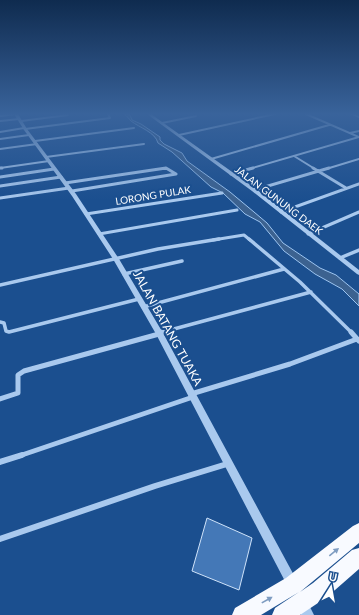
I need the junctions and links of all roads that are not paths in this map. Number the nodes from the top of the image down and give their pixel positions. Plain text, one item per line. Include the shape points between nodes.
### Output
1 (8, 143) edge
2 (36, 143) edge
3 (189, 143) edge
4 (268, 143) edge
5 (340, 143) edge
6 (144, 144) dead end
7 (0, 150) edge
8 (294, 156) junction
9 (47, 159) junction
10 (211, 159) junction
11 (359, 159) edge
12 (0, 168) edge
13 (54, 169) junction
14 (318, 171) junction
15 (230, 174) junction
16 (0, 177) edge
17 (359, 184) edge
18 (67, 185) junction
19 (0, 186) edge
20 (346, 188) junction
21 (254, 190) junction
22 (222, 193) dead end
23 (0, 198) edge
24 (237, 210) dead end
25 (281, 212) junction
26 (359, 212) edge
27 (86, 214) junction
28 (99, 234) junction
29 (308, 234) junction
30 (359, 250) edge
31 (340, 258) junction
32 (116, 259) junction
33 (182, 262) dead end
34 (284, 269) junction
35 (359, 273) edge
36 (124, 274) junction
37 (0, 285) edge
38 (310, 292) junction
39 (139, 299) junction
40 (143, 307) junction
41 (0, 322) edge
42 (159, 333) junction
43 (358, 340) edge
44 (192, 396) junction
45 (0, 399) edge
46 (0, 462) edge
47 (227, 464) junction
48 (359, 532) edge
49 (0, 540) edge
50 (359, 557) edge
51 (293, 585) junction
52 (305, 609) edge
53 (242, 615) edge
54 (282, 615) edge

1 - 7 street
2 - 9 street, JALAN BATANG TUAKA
3 - 10 street, JALAN GUNUNG DAEK
4 - 10 street
5 - 8 street
6 - 9 street
8 - 14 street
8 - 15 street
9 - 12 street
9 - 13 street, JALAN BATANG TUAKA
10 - 15 street, JALAN GUNUNG DAEK
11 - 14 street
13 - 16 street
13 - 18 street, JALAN BATANG TUAKA
14 - 20 street
14 - 21 street
15 - 21 street, JALAN GUNUNG DAEK
17 - 20 street
18 - 18 street via 166,168 176,174
18 - 19 street
18 - 23 street
18 - 27 street, JALAN BATANG TUAKA
20 - 25 street
21 - 25 street, JALAN GUNUNG DAEK
22 - 27 street, LORONG PULAK
24 - 28 street
25 - 29 street, JALAN GUNUNG DAEK
26 - 29 street
27 - 28 street, JALAN BATANG TUAKA
28 - 32 street, JALAN BATANG TUAKA
29 - 31 street, JALAN GUNUNG DAEK
30 - 31 street
31 - 35 street, JALAN GUNUNG DAEK
32 - 34 street via 244,235
32 - 36 street, JALAN BATANG TUAKA
32 - 37 street
33 - 36 street
34 - 38 street
34 - 40 street
36 - 39 street, JALAN BATANG TUAKA
38 - 42 street
38 - 43 street
39 - 40 street, JALAN BATANG TUAKA
39 - 41 street via 9,332 6,331 4,323
40 - 42 street, JALAN BATANG TUAKA
42 - 44 street, JALAN BATANG TUAKA
42 - 45 street via 24,371 18,375 19,391
43 - 44 street
44 - 46 street
44 - 47 street, JALAN BATANG TUAKA
47 - 49 street
47 - 51 street, JALAN BATANG TUAKA
51 -> 48 highway
50 - 52 highway via 320,590
51 - 52 street, JALAN BATANG TUAKA
53 -> 51 highway
52 - 54 highway

